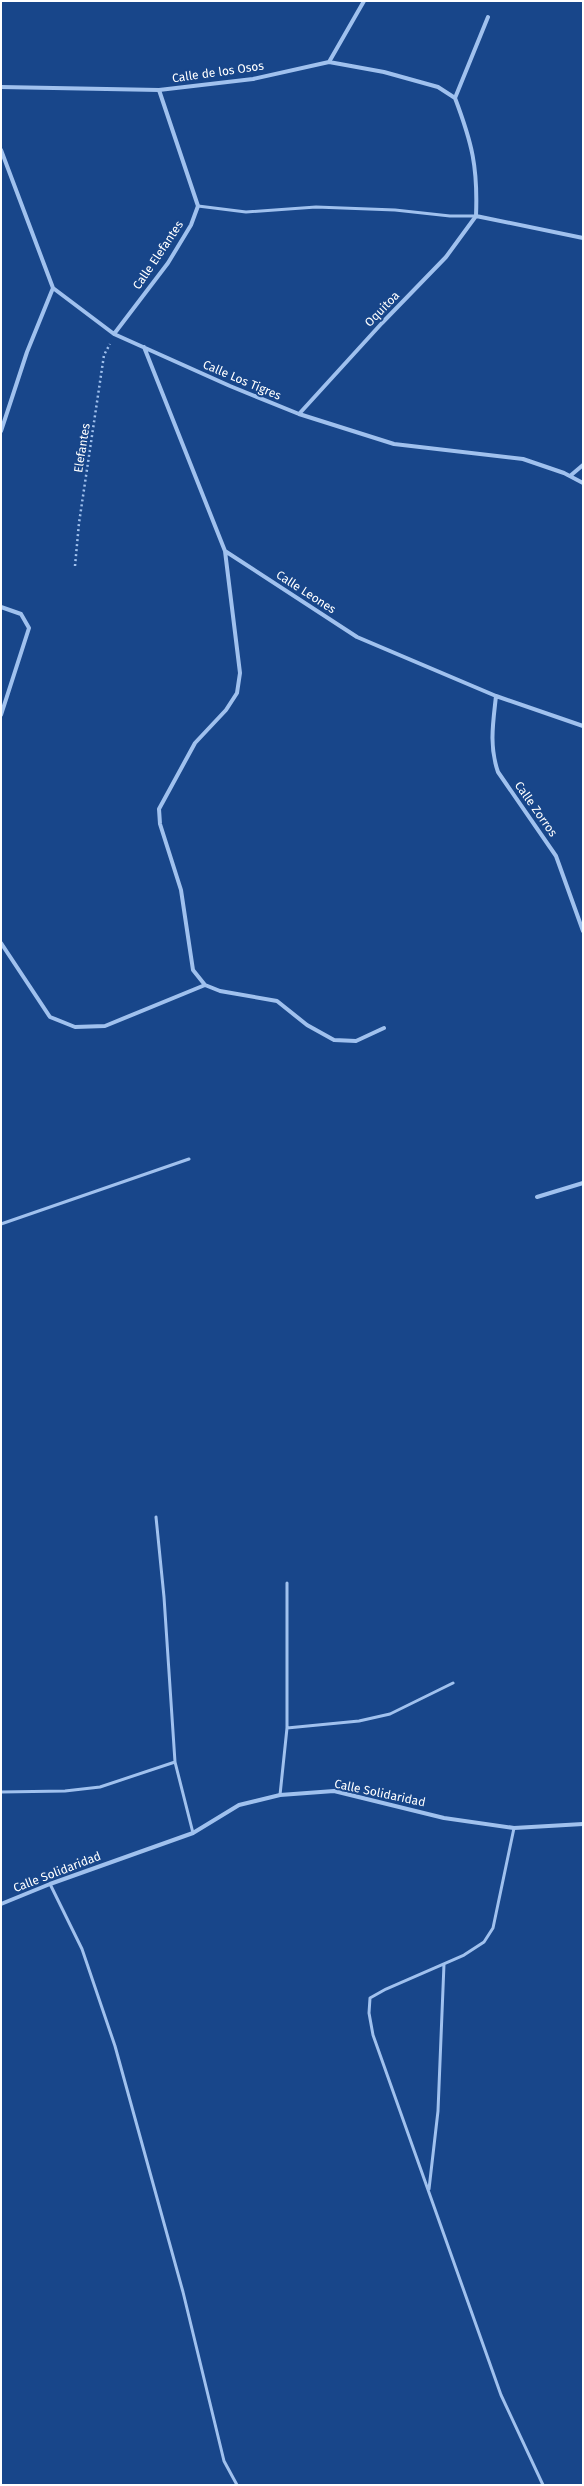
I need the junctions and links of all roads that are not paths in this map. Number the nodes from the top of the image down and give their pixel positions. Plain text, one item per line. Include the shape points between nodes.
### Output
1 (364, 1) edge
2 (488, 17) dead end
3 (329, 62) junction
4 (1, 87) edge
5 (159, 90) junction
6 (455, 98) junction
7 (1, 150) edge
8 (198, 206) junction
9 (476, 216) junction
10 (583, 238) edge
11 (53, 288) junction
12 (114, 334) junction
13 (144, 347) junction
14 (299, 414) junction
15 (1, 432) edge
16 (583, 465) edge
17 (570, 476) junction
18 (583, 483) edge
19 (225, 551) junction
20 (1, 607) edge
21 (496, 696) junction
22 (1, 716) edge
23 (583, 726) edge
24 (583, 931) edge
25 (1, 943) edge
26 (205, 985) junction
27 (384, 1028) dead end
28 (189, 1159) dead end
29 (583, 1183) edge
30 (537, 1197) dead end
31 (1, 1224) edge
32 (156, 1517) dead end
33 (287, 1583) dead end
34 (453, 1683) dead end
35 (287, 1728) junction
36 (175, 1762) junction
37 (1, 1792) edge
38 (280, 1795) junction
39 (583, 1824) edge
40 (514, 1828) junction
41 (193, 1833) junction
42 (50, 1884) junction
43 (1, 1904) edge
44 (444, 1964) junction
45 (429, 2191) junction
46 (237, 2485) edge
47 (543, 2485) edge

1 - 3 street
2 - 6 street
3 - 5 street, Calle de los Osos via 253,79
3 - 6 street, Calle de los Osos via 384,72 438,87
4 - 5 street, Calle de los Osos
5 - 8 street
6 - 9 street via 470,138 477,179
7 - 11 street
8 - 9 lane via 246,212 316,207
8 - 12 street, Calle Elefantes via 192,225 168,263
9 - 10 street
9 - 14 street, Oquitoa via 446,257
11 - 12 street, Calle Los Tigres
11 - 15 street via 27,352
12 - 13 street, Calle Los Tigres
13 - 14 street, Calle Los Tigres
13 - 19 street
14 - 17 street, Calle Los Tigres via 394,444 523,459
16 - 17 street
17 - 18 street, Calle Los Tigres
19 - 21 street, Calle Leones via 357,637
19 - 26 street via 240,672 237,694 195,744 159,809 160,824 181,890 193,970
20 - 22 street via 21,614 29,628
21 - 23 street, Calle Leones
21 - 24 street, Calle Zorros via 491,739 498,772 556,856
25 - 26 street via 50,1017 75,1027 106,1026
26 - 27 street via 220,992 276,1001 307,1025 334,1040 356,1041
28 - 31 lane
29 - 30 street
32 - 36 lane
33 - 35 lane
34 - 35 lane via 390,1714 359,1721
35 - 38 lane
36 - 37 lane via 100,1787 65,1791
36 - 41 lane
38 - 40 street, Calle Solidaridad via 334,1791 444,1818
38 - 41 street, Calle Solidaridad via 239,1805
39 - 40 street, Calle Solidaridad
40 - 44 lane via 493,1928 484,1942
41 - 42 street, Calle Solidaridad
42 - 43 street, Calle Solidaridad
42 - 46 lane via 82,1949 115,2046 183,2292 224,2461
44 - 45 lane via 438,2111
44 - 45 lane via 386,1988 370,1998 369,2013 373,2035
45 - 47 lane via 501,2395

